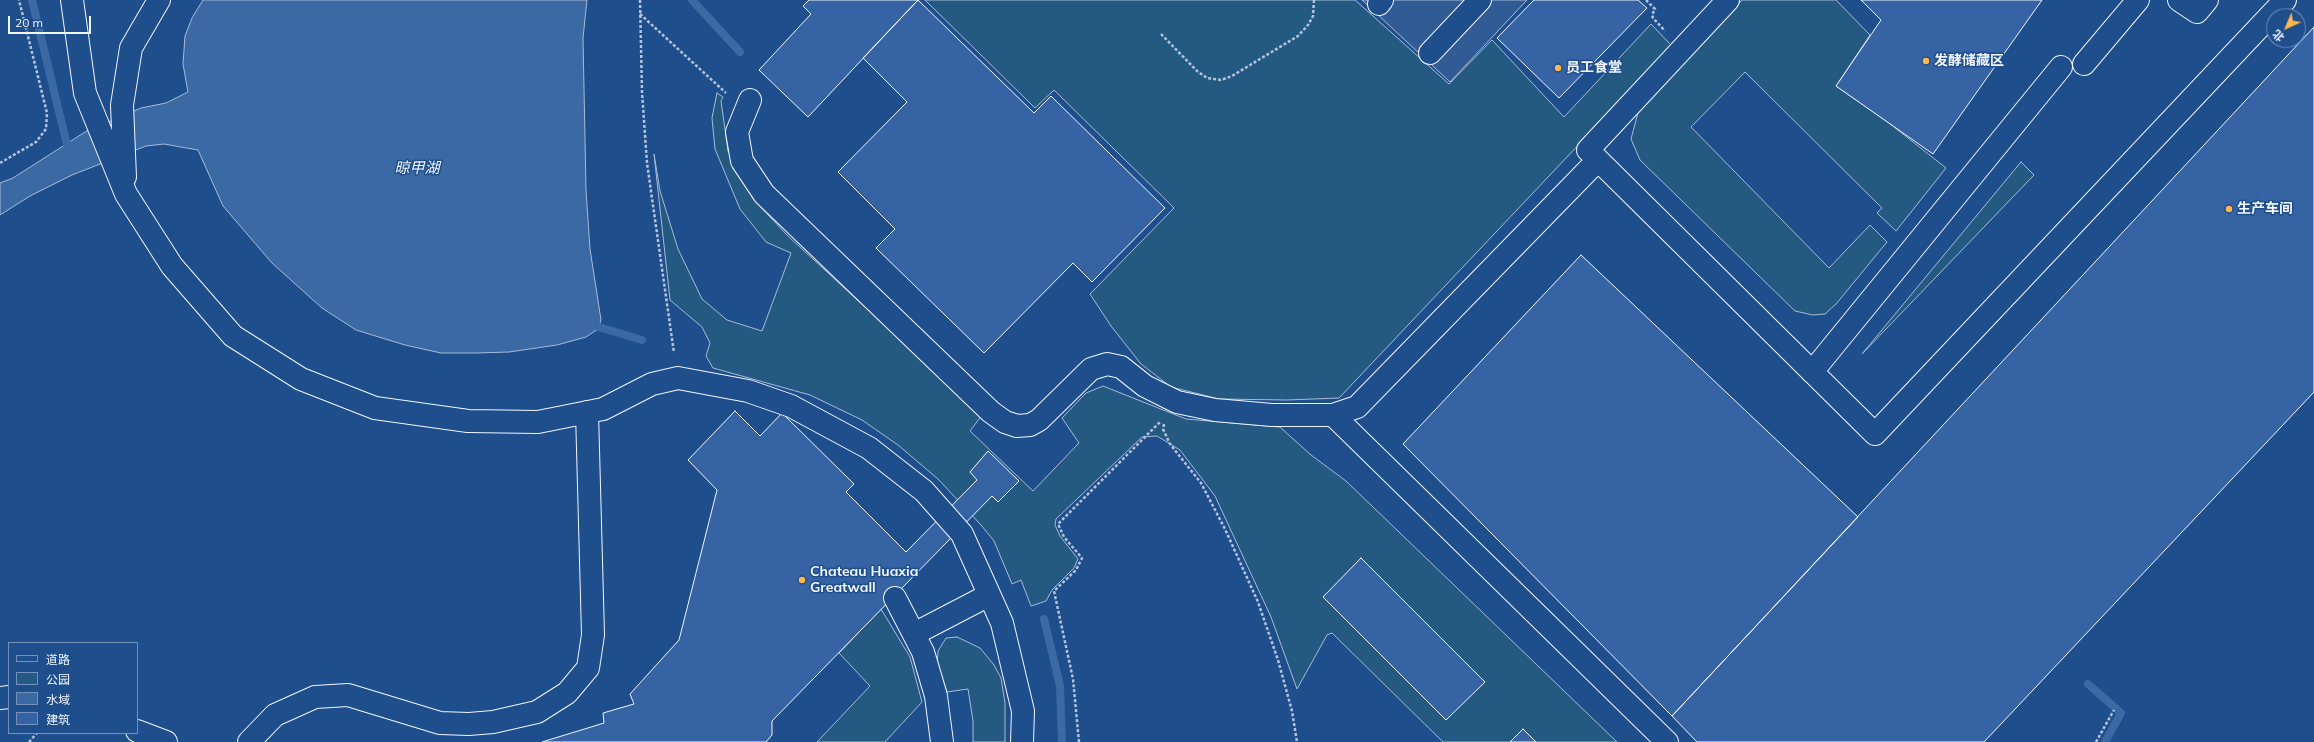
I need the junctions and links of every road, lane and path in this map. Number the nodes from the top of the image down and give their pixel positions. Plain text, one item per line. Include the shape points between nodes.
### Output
1 (19, 0) edge
2 (72, 0) edge
3 (159, 0) edge
4 (640, 0) edge
5 (1314, 0) edge
6 (1480, 0) edge
7 (1646, 0) edge
8 (1728, 0) edge
9 (2138, 0) edge
10 (2179, 0) edge
11 (2207, 0) edge
12 (2284, 0) edge
13 (640, 13) junction
14 (1161, 34) dead end
15 (1683, 49) junction
16 (1430, 53) dead end
17 (2084, 64) dead end
18 (2061, 67) dead end
19 (748, 106) joint
20 (1598, 160) junction
21 (0, 163) edge
22 (126, 194) junction
23 (1812, 372) junction
24 (678, 378) junction
25 (587, 412) junction
26 (1332, 415) junction
27 (989, 595) junction
28 (895, 598) dead end
29 (914, 634) junction
30 (2114, 710) dead end
31 (138, 731) edge
32 (36, 734) edge
33 (29, 742) edge
34 (166, 742) edge
35 (249, 742) edge
36 (942, 742) edge
37 (1022, 742) edge
38 (1079, 742) edge
39 (1297, 742) edge
40 (1667, 742) edge
41 (2096, 742) edge

1 - 21 path via 47,113 46,130 36,142
2 - 22 street via 85,93
3 - 22 street via 131,48 122,105
4 - 13 path
5 - 14 path via 1313,16 1298,36 1221,80 1207,78
6 - 16 street
7 - 15 path via 1655,9 1653,18
8 - 15 street
9 - 17 street
10 - 11 street via 2197,12
12 - 23 street via 1875,434
13 - 19 path
13 - 24 path via 647,163
15 - 20 street via 1588,150
18 - 23 street
19 - 26 street via 737,132 742,160 764,194 991,412 1005,422 1023,426 1038,420 1091,369 1107,364 1121,367 1145,386 1177,402 1215,410 1265,415
20 - 23 street
20 - 26 street via 1357,407
22 - 25 street via 172,266 232,336 301,379 375,408 468,421 538,422
24 - 25 street via 652,384 603,409
24 - 27 street via 748,391 791,406 869,448 924,491 962,534
25 - 35 street via 593,635 588,668 567,693 537,712 493,722 469,724 440,723 348,695 315,697 275,716
26 - 40 street
27 - 29 street
27 - 37 street via 1002,623 1023,711
28 - 29 street
29 - 36 street via 923,652 936,696
30 - 41 path
31 - 34 street
32 - 33 path
38 - 39 path via 1073,679 1054,591 1076,570 1082,558 1064,537 1058,524 1165,418 1163,429 1170,444 1201,483 1225,528 1258,602 1292,711

